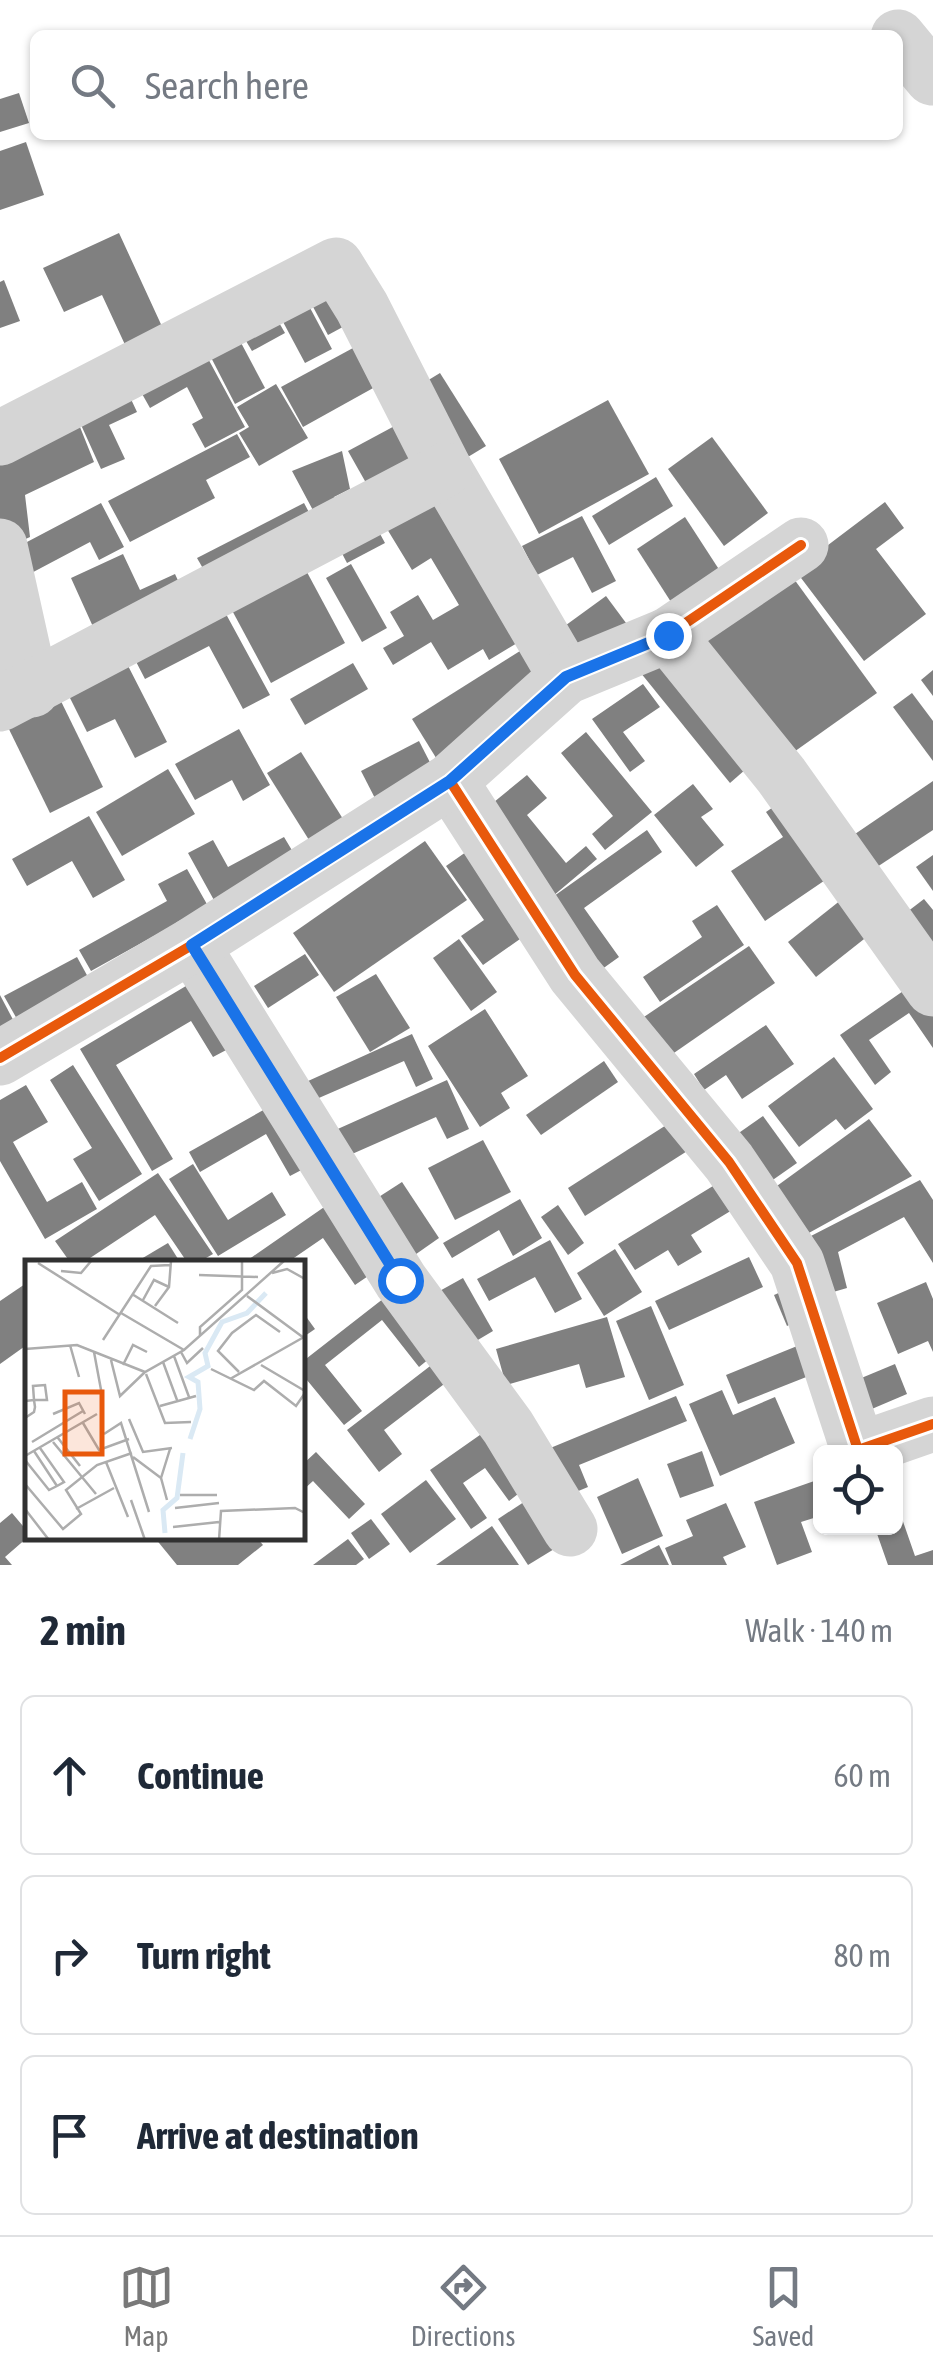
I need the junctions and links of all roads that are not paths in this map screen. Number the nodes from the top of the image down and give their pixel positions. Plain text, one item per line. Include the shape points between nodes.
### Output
1 (873, 0) edge
2 (892, 30) edge
3 (903, 43) edge
4 (932, 78) edge
5 (0, 438) edge
6 (444, 470) junction
7 (802, 545) dead end
8 (0, 546) edge
9 (668, 635) junction
10 (566, 677) junction
11 (16, 697) edge
12 (450, 781) junction
13 (192, 945) junction
14 (933, 988) edge
15 (0, 1058) edge
16 (933, 1424) edge
17 (570, 1530) dead end

1 - 2 street
3 - 4 street
5 - 6 street via 336,265
6 - 10 street
6 - 11 street
7 - 9 street
8 - 11 street
9 - 10 street
9 - 14 street via 781,775
10 - 12 street
12 - 13 street
12 - 16 street via 576,975 729,1162 797,1262 858,1450
13 - 15 street
13 - 17 street via 400,1280 508,1427

